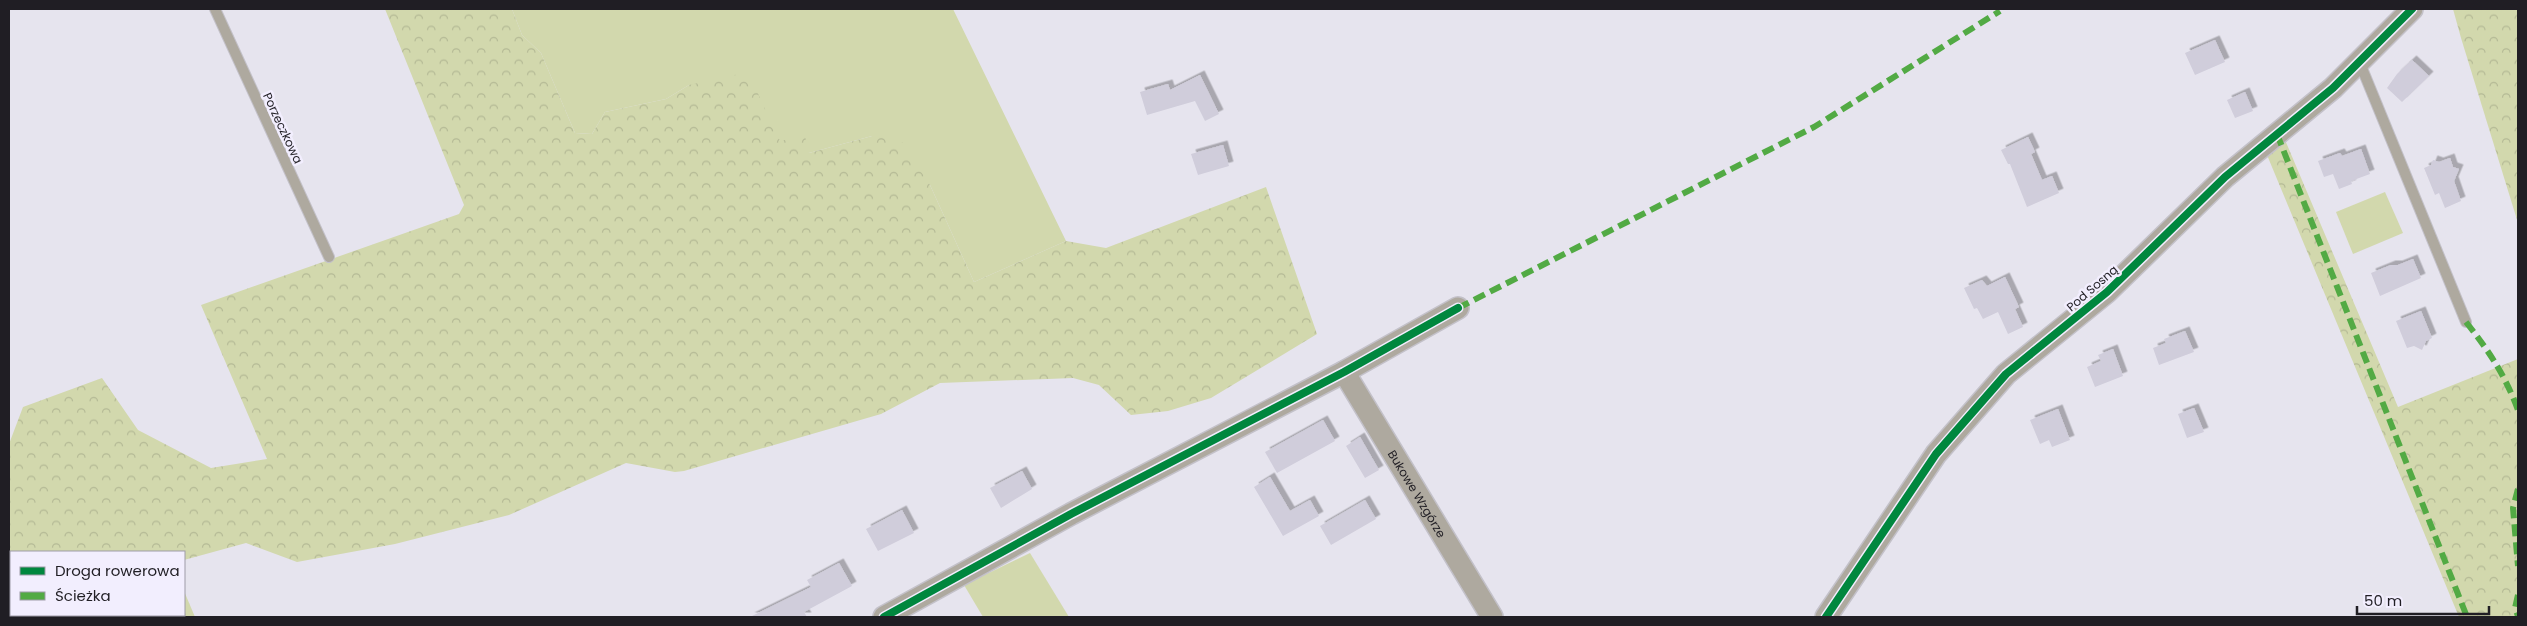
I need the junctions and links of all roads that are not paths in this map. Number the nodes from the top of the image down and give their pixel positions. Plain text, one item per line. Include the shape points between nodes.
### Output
1 (215, 9) edge
2 (2412, 9) edge
3 (2359, 61) junction
4 (329, 257) dead end
5 (1458, 308) dead end
6 (2466, 322) dead end
7 (1344, 372) junction
8 (884, 617) edge
9 (1492, 617) edge
10 (1826, 617) edge

1 - 4 lane, Porzeczkowa
2 - 3 street, Pod Sosną
3 - 6 lane
3 - 10 street, Pod Sosną via 2332,88 2225,177 2108,292 2006,374 1936,454
5 - 7 street
7 - 8 street via 1071,514
7 - 9 street, Bukowe Wzgórze

